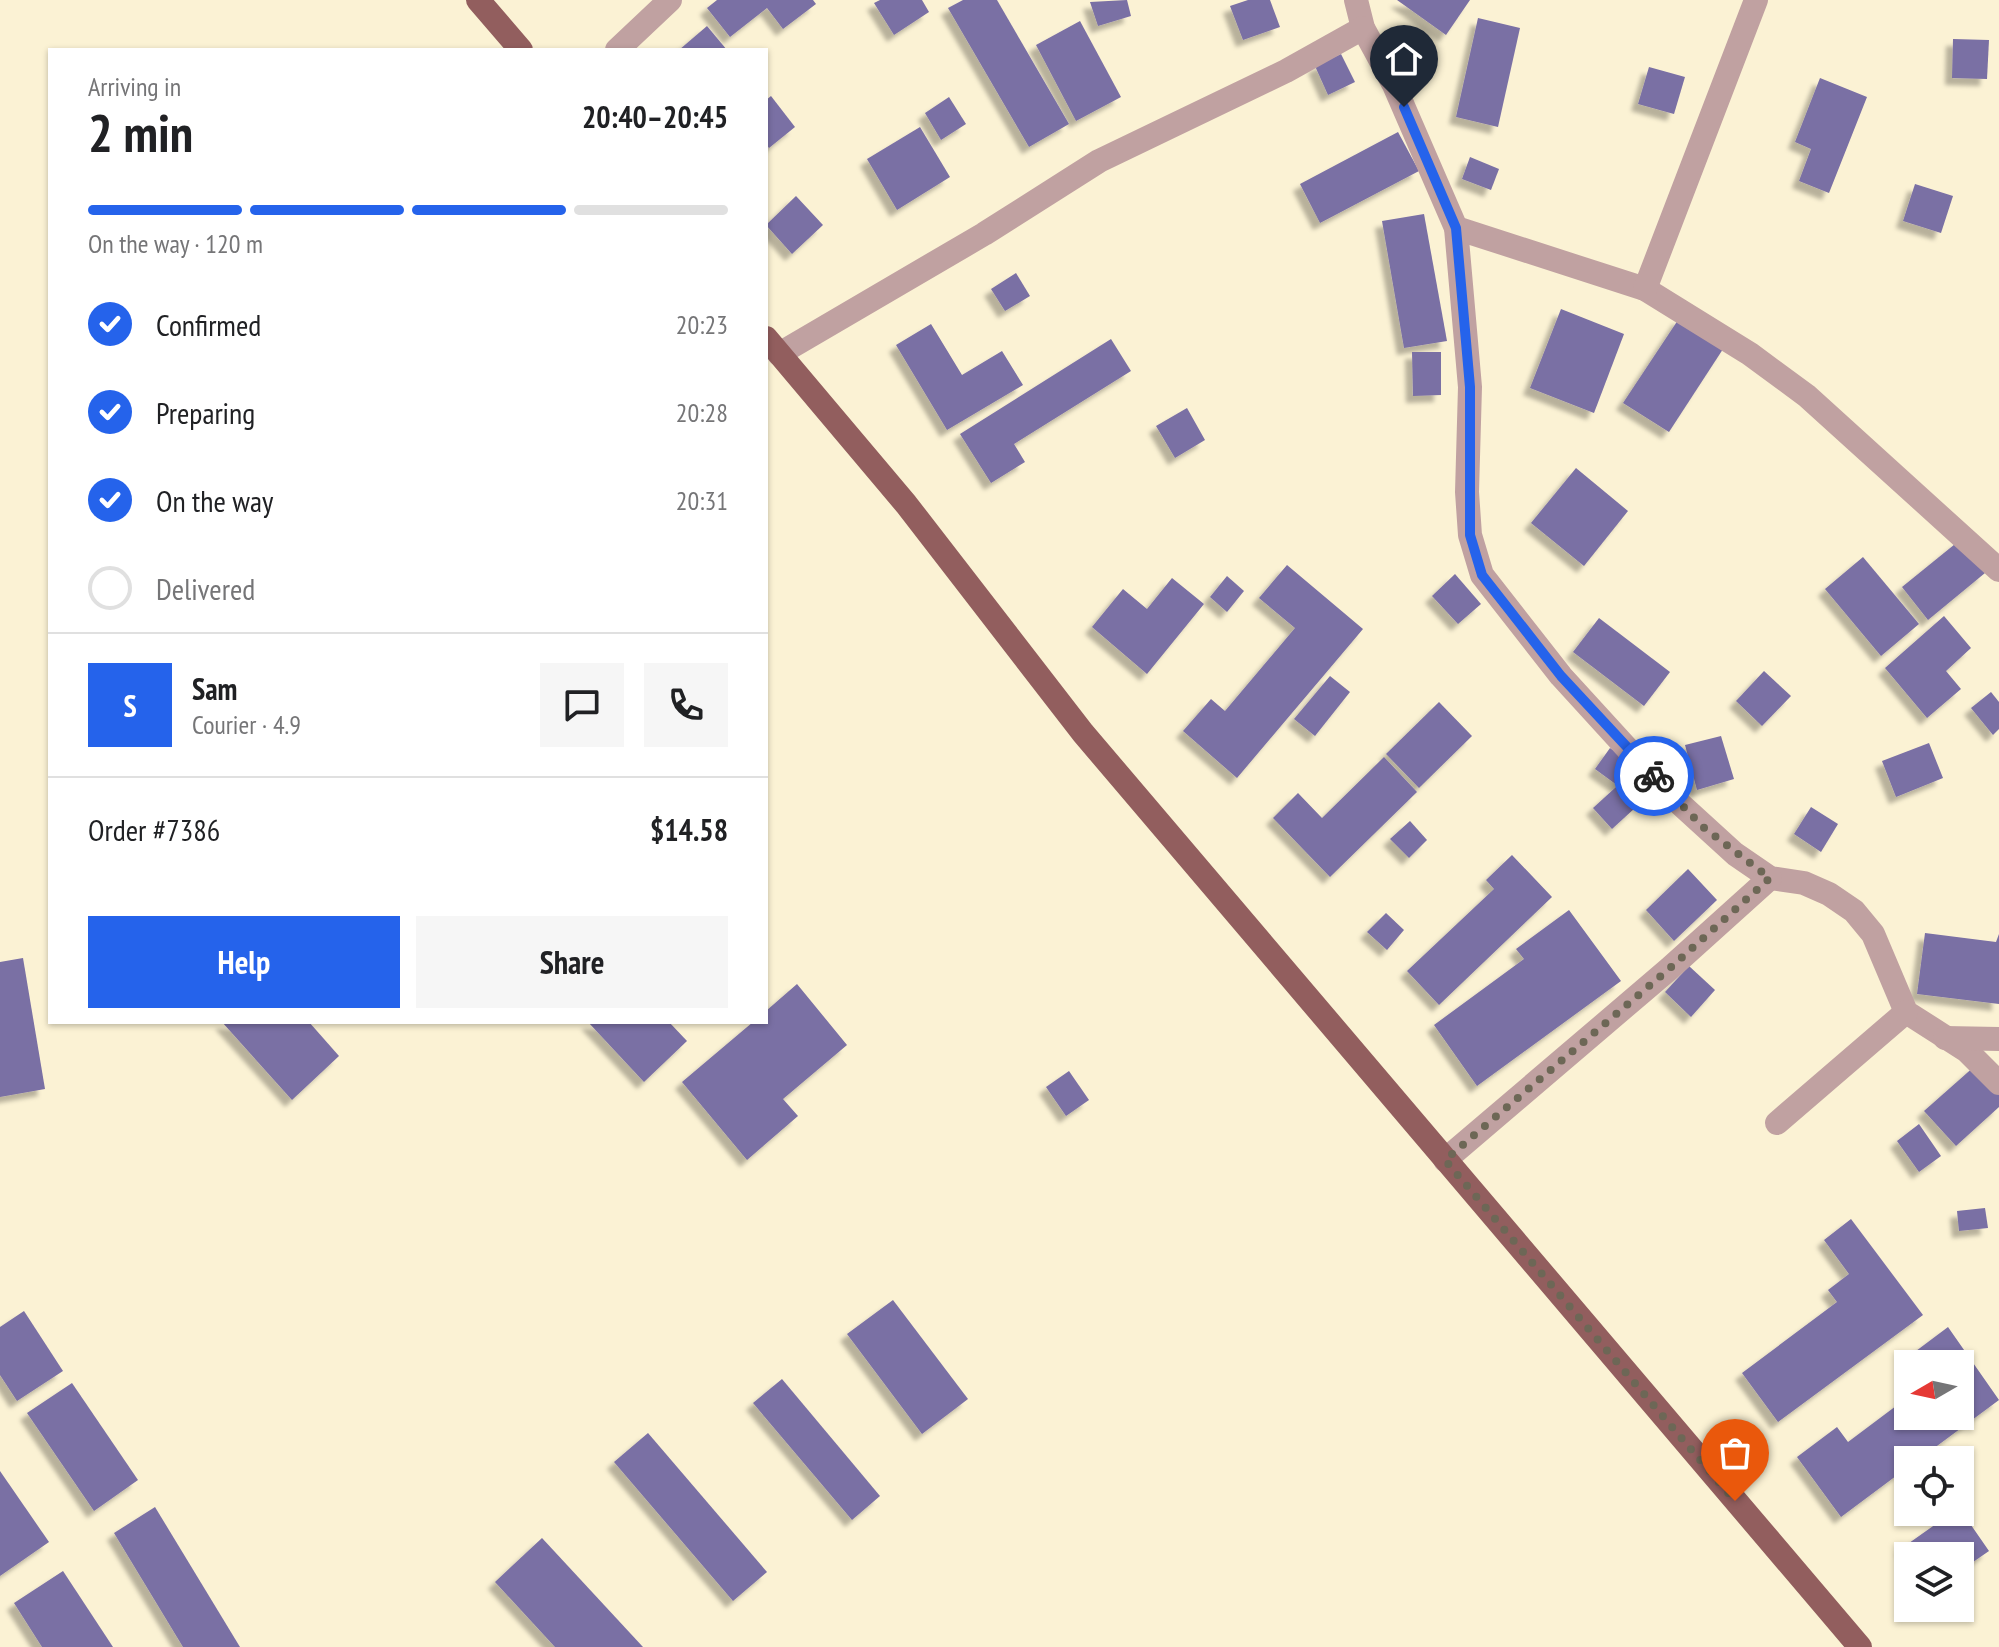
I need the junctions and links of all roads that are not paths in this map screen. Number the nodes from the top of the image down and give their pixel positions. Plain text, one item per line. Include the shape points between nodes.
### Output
1 (478, 0) edge
2 (670, 0) edge
3 (1356, 0) edge
4 (1753, 1) edge
5 (1363, 28) junction
6 (519, 48) edge
7 (619, 48) edge
8 (1456, 228) junction
9 (1645, 289) junction
10 (773, 346) edge
11 (1999, 570) edge
12 (1770, 878) junction
13 (1906, 1012) junction
14 (1943, 1038) junction
15 (1999, 1039) edge
16 (1999, 1083) edge
17 (1777, 1123) dead end
18 (1445, 1160) junction
19 (1860, 1647) edge

1 - 6 main road
2 - 7 street
3 - 5 street
4 - 9 street
5 - 8 street via 1394,85
5 - 10 street via 1099,161 984,234
8 - 9 street
8 - 12 street via 1470,387 1470,535 1482,575 1561,676 1667,792 1735,854
9 - 11 street via 1807,396
10 - 18 main road via 906,504 1083,733
12 - 13 street via 1804,883 1854,911 1873,934
12 - 18 street
13 - 14 street
13 - 17 street
14 - 15 street
14 - 16 street via 1967,1051
18 - 19 main road

